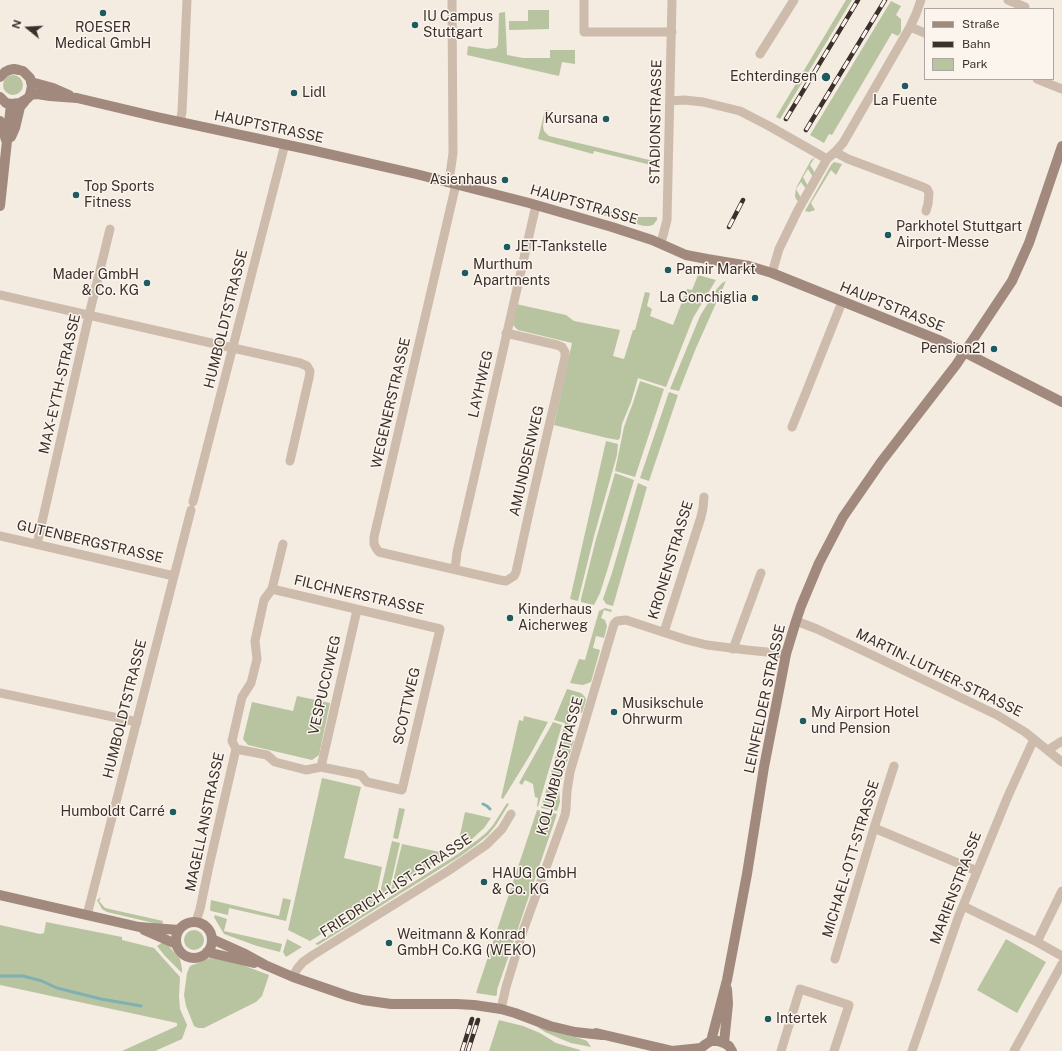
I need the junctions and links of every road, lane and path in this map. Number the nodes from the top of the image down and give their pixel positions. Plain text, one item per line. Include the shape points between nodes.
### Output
1 (187, 0) edge
2 (452, 0) edge
3 (584, 0) edge
4 (672, 0) edge
5 (794, 0) edge
6 (921, 0) edge
7 (1008, 0) edge
8 (1025, 7) dead end
9 (910, 27) junction
10 (672, 32) junction
11 (924, 33) edge
12 (760, 54) dead end
13 (0, 76) edge
14 (1040, 80) edge
15 (31, 82) junction
16 (1062, 89) edge
17 (0, 97) edge
18 (27, 98) junction
19 (76, 98) junction
20 (670, 101) junction
21 (11, 104) junction
22 (0, 121) edge
23 (180, 122) junction
24 (7, 144) junction
25 (285, 144) junction
26 (1062, 146) edge
27 (835, 152) junction
28 (827, 159) junction
29 (453, 183) junction
30 (536, 205) junction
31 (0, 206) edge
32 (926, 210) dead end
33 (110, 229) dead end
34 (661, 243) junction
35 (772, 273) junction
36 (0, 295) edge
37 (842, 302) junction
38 (89, 315) junction
39 (506, 333) junction
40 (233, 348) junction
41 (964, 352) junction
42 (1062, 402) edge
43 (792, 427) dead end
44 (290, 461) dead end
45 (704, 497) dead end
46 (0, 536) edge
47 (38, 544) junction
48 (283, 544) dead end
49 (455, 569) junction
50 (761, 573) dead end
51 (174, 576) junction
52 (272, 589) junction
53 (357, 610) junction
54 (617, 621) joint
55 (796, 621) junction
56 (440, 629) joint
57 (664, 632) junction
58 (733, 649) junction
59 (786, 654) junction
60 (0, 693) edge
61 (136, 722) junction
62 (1034, 739) junction
63 (1062, 741) edge
64 (236, 749) junction
65 (1048, 750) junction
66 (1062, 762) edge
67 (894, 766) dead end
68 (321, 767) junction
69 (511, 814) dead end
70 (874, 828) junction
71 (977, 871) junction
72 (1062, 891) edge
73 (0, 895) edge
74 (963, 906) junction
75 (87, 915) junction
76 (196, 922) junction
77 (139, 927) junction
78 (179, 930) junction
79 (212, 939) junction
80 (1037, 942) junction
81 (176, 944) junction
82 (207, 952) junction
83 (1062, 956) edge
84 (834, 959) dead end
85 (1062, 964) edge
86 (265, 965) junction
87 (293, 977) junction
88 (727, 980) junction
89 (501, 1009) junction
90 (711, 1041) junction
91 (724, 1043) junction
92 (700, 1050) edge
93 (672, 1051) edge
94 (732, 1051) edge
95 (781, 1051) edge
96 (834, 1051) edge
97 (912, 1051) edge
98 (1014, 1051) edge

1 - 23 street
2 - 29 street
3 - 10 street via 584,32
4 - 10 street, STADIONSTRASSE
5 - 12 street
6 - 9 street
7 - 8 street
9 - 11 street
9 - 27 street
10 - 20 street, STADIONSTRASSE
13 - 15 main road via 14,69 27,74
14 - 16 street
15 - 18 main road via 32,90
15 - 19 main road, HAUPTSTRASSE
17 - 21 main road
18 - 19 main road, HAUPTSTRASSE via 37,94
18 - 21 main road, HAUPTSTRASSE
18 - 24 main road via 20,107 15,128
19 - 23 main road, HAUPTSTRASSE
20 - 28 street via 703,102 740,111
20 - 34 street, STADIONSTRASSE via 668,220
21 - 24 main road
22 - 24 main road
23 - 25 main road, HAUPTSTRASSE
24 - 31 main road
25 - 29 main road, HAUPTSTRASSE
25 - 40 street, HUMBOLDTSTRASSE
26 - 41 main road, LEINFELDER STRASSE via 1034,230 1012,281
27 - 28 street
27 - 32 street via 924,187 929,193
28 - 35 street via 798,210 779,250
29 - 30 main road, HAUPTSTRASSE
29 - 49 street, WEGENERSTRASSE via 374,544 379,552
30 - 34 main road, HAUPTSTRASSE
30 - 39 street, LAYHWEG
33 - 38 street, MAX-EYTH-STRASSE
34 - 35 main road, HAUPTSTRASSE via 686,255
35 - 37 main road, HAUPTSTRASSE
36 - 38 street
37 - 41 main road, HAUPTSTRASSE
37 - 43 street
38 - 40 street
38 - 47 street, MAX-EYTH-STRASSE
39 - 49 street, LAYHWEG
39 - 49 street, AMUNDSENWEG via 562,347 566,357 514,576 506,581
40 - 44 street via 300,363 307,366 310,371
40 - 51 street, HUMBOLDTSTRASSE
41 - 42 main road, HAUPTSTRASSE
41 - 55 main road, LEINFELDER STRASSE via 880,462 843,517 819,563
45 - 57 street, KRONENSTRASSE via 701,517
46 - 47 street, GUTENBERGSTRASSE
47 - 51 street, GUTENBERGSTRASSE
48 - 52 street, MAGELLANSTRASSE
50 - 58 street
51 - 61 street, HUMBOLDTSTRASSE
52 - 53 street, FILCHNERSTRASSE
52 - 64 street, MAGELLANSTRASSE via 264,600 255,641 256,659 251,683 242,697 232,741
53 - 56 street, FILCHNERSTRASSE
53 - 68 street, VESPUCCIWEG
54 - 57 street, KRONENSTRASSE via 626,620
54 - 89 street, KOLUMBUSSTRASSE via 612,628 570,772 565,815 523,931
55 - 59 main road, LEINFELDER STRASSE
55 - 62 street, MARTIN-LUTHER-STRASSE via 966,699 1007,720
56 - 68 street, SCOTTWEG via 402,790 367,782 361,775
57 - 58 street, KRONENSTRASSE via 696,642
58 - 59 street, KRONENSTRASSE
59 - 88 main road, LEINFELDER STRASSE
60 - 61 street
61 - 75 street, HUMBOLDTSTRASSE
62 - 65 street, MARTIN-LUTHER-STRASSE
62 - 71 street, MARIENSTRASSE via 1013,782
63 - 65 street
64 - 68 street via 267,755 275,762 306,770
64 - 76 street, MAGELLANSTRASSE
65 - 66 street, MARTIN-LUTHER-STRASSE
67 - 70 street, MICHAEL-OTT-STRASSE
69 - 87 street, FRIEDRICH-LIST-STRASSE via 486,845 313,955 303,962
70 - 71 street
70 - 84 street, MICHAEL-OTT-STRASSE
71 - 74 street, MARIENSTRASSE
72 - 80 street
73 - 75 main road
74 - 80 street
74 - 97 street, MARIENSTRASSE
75 - 77 main road
76 - 78 main road via 184,925
76 - 79 main road via 207,928
77 - 78 main road
77 - 81 main road
78 - 81 main road
79 - 82 main road
79 - 86 main road
80 - 83 street
81 - 82 main road via 188,957 199,957
82 - 86 main road
85 - 98 street
86 - 87 main road
87 - 89 main road via 363,1000 391,1004 474,1005
88 - 90 main road, LEINFELDER STRASSE
88 - 91 main road, LEINFELDER STRASSE via 728,1004
89 - 93 main road via 550,1026
90 - 91 main road
90 - 92 main road
91 - 94 main road
92 - 93 main road
95 - 96 street via 800,989 849,1005

